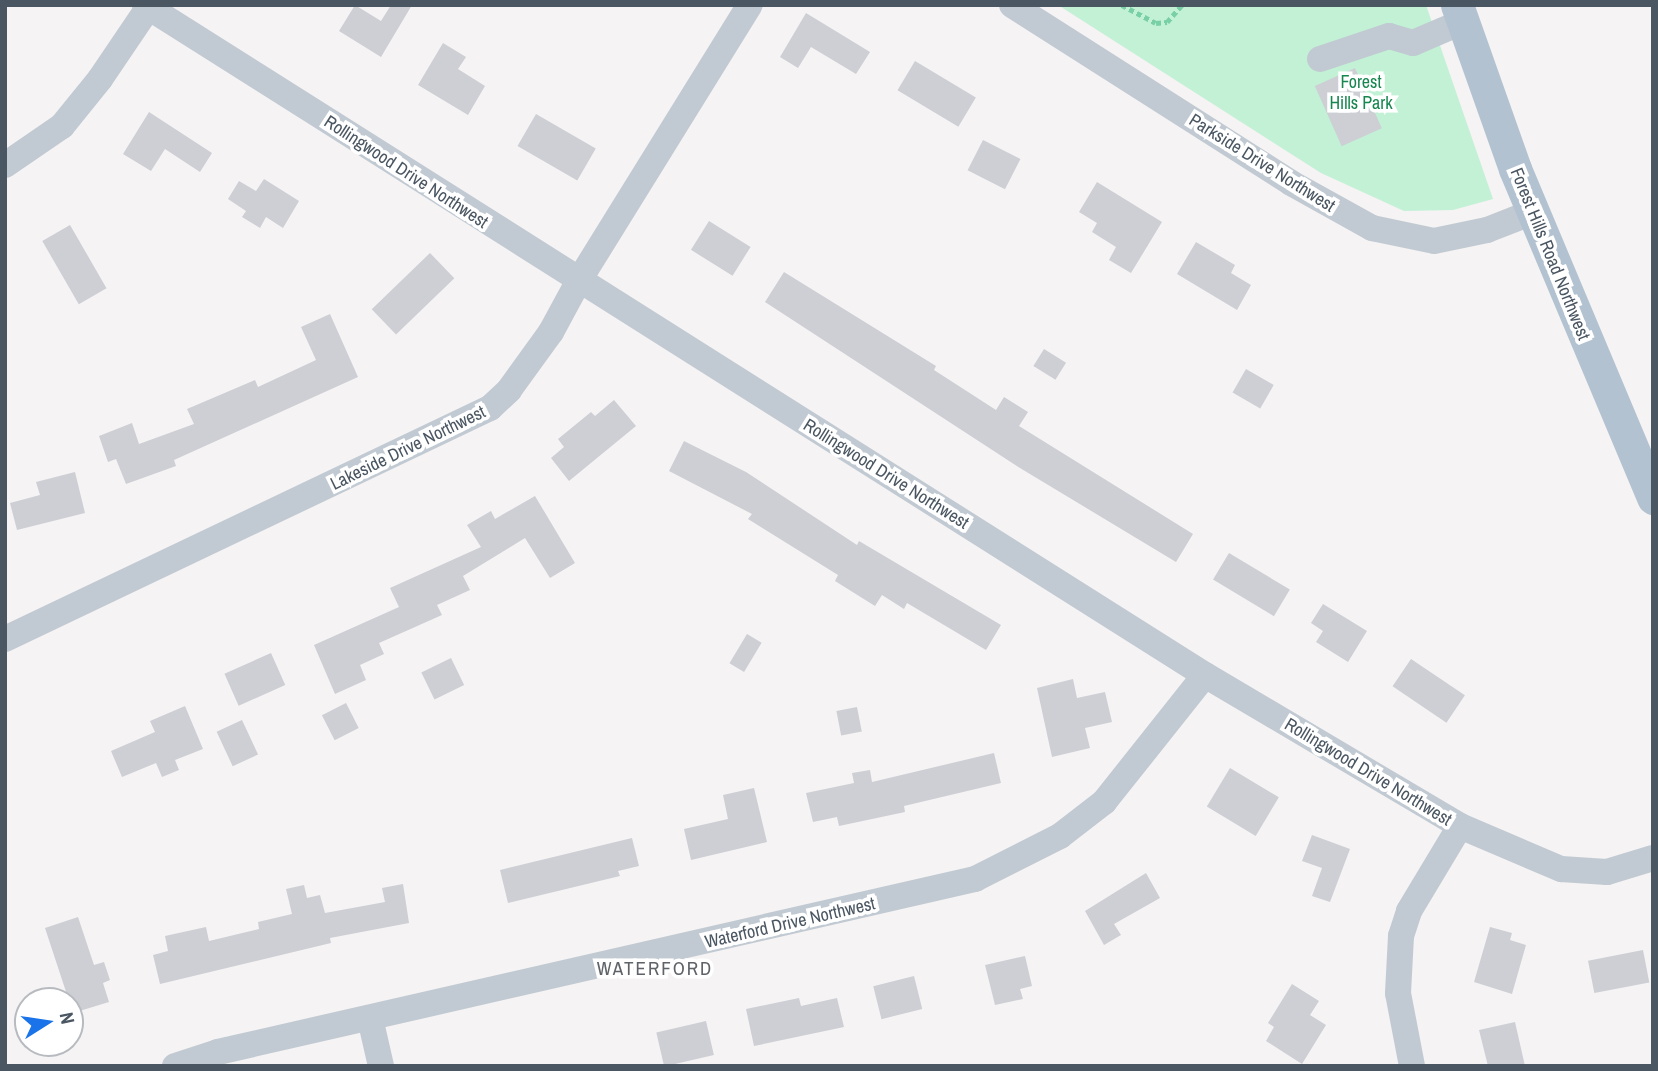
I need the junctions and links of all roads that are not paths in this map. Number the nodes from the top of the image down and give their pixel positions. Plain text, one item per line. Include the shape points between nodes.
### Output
1 (750, 5) edge
2 (1012, 5) edge
3 (146, 6) edge
4 (1460, 14) edge
5 (1320, 59) dead end
6 (5, 166) edge
7 (1533, 212) junction
8 (578, 282) junction
9 (1653, 498) edge
10 (5, 639) edge
11 (1205, 675) junction
12 (1460, 826) junction
13 (1653, 858) edge
14 (370, 1018) junction
15 (176, 1066) edge
16 (381, 1066) edge
17 (1412, 1066) edge

1 - 8 street, Lakeside Drive Northwest
2 - 7 street, Parkside Drive Northwest via 1292,183 1372,228 1442,240
3 - 6 street via 100,79 62,126
3 - 8 street, Rollingwood Drive Northwest
4 - 5 street via 1413,43 1389,36
4 - 7 main road, Forest Hills Road Northwest
7 - 9 main road, Forest Hills Road Northwest
8 - 10 street, Lakeside Drive Northwest via 551,332 509,390 490,408
8 - 11 street, Rollingwood Drive Northwest
11 - 12 street, Rollingwood Drive Northwest
11 - 14 street, Waterford Drive Northwest via 1104,802 1060,836 1009,865 948,887
12 - 13 street, Rollingwood Drive Northwest via 1561,869 1607,872
12 - 17 street via 1409,911 1401,936 1398,993
14 - 15 street, Waterford Drive Northwest
14 - 16 street

